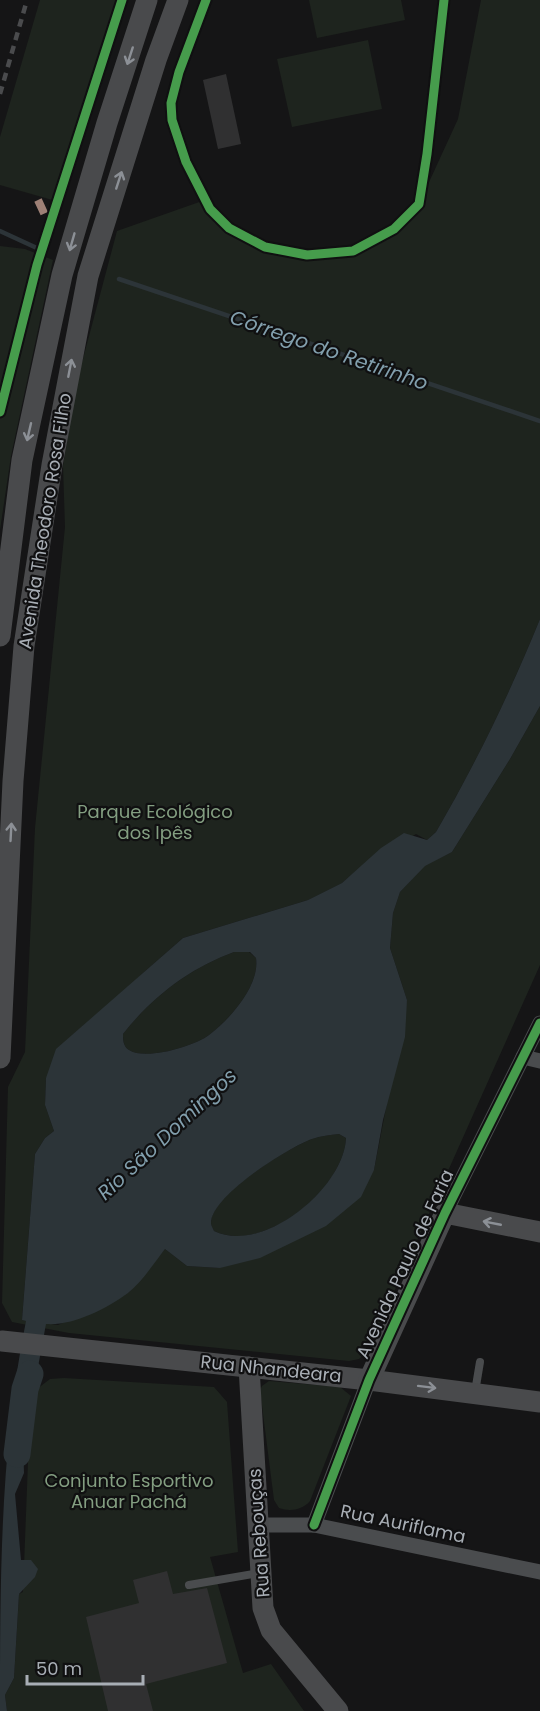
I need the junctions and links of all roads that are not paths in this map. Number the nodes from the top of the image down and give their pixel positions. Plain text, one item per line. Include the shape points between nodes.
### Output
1 (147, 0) edge
2 (178, 0) edge
3 (107, 123) junction
4 (134, 132) junction
5 (22, 460) junction
6 (51, 465) junction
7 (15, 521) junction
8 (42, 524) junction
9 (0, 636) edge
10 (3, 948) edge
11 (540, 1023) edge
12 (1, 1027) edge
13 (0, 1058) edge
14 (524, 1058) junction
15 (540, 1061) edge
16 (445, 1213) junction
17 (540, 1232) edge
18 (5, 1341) edge
19 (480, 1362) dead end
20 (249, 1367) junction
21 (369, 1380) junction
22 (474, 1393) junction
23 (540, 1402) edge
24 (257, 1525) junction
25 (314, 1525) junction
26 (261, 1572) junction
27 (540, 1572) edge
28 (189, 1585) dead end
29 (338, 1711) edge

1 -> 3 main road, Avenida Theodoro Rosa Filho
2 - 4 main road, Avenida Theodoro Rosa Filho
3 - 4 main road
3 -> 5 main road, Avenida Theodoro Rosa Filho via 62,275
6 -> 4 main road, Avenida Theodoro Rosa Filho via 88,276
5 - 6 main road
5 - 7 main road, Avenida Theodoro Rosa Filho
6 - 8 main road, Avenida Theodoro Rosa Filho
7 - 8 main road
7 - 9 main road, Avenida Theodoro Rosa Filho
10 -> 8 main road, Avenida Theodoro Rosa Filho via 24,646
10 - 12 main road, Avenida Theodoro Rosa Filho
11 - 14 street, Avenida Paulo de Faria
12 - 13 main road, Avenida Theodoro Rosa Filho
14 - 15 street
14 - 16 street, Avenida Paulo de Faria
17 -> 16 main road
16 - 21 main road, Avenida Paulo de Faria
18 - 20 main road, Rua Nhandeara
19 - 22 lane
20 - 21 main road, Rua Nhandeara
20 - 24 main road, Rua Rebouças
21 -> 22 main road, Rua Nhandeara
21 - 25 street, Avenida Paulo de Faria
22 - 23 main road, Rua Nhandeara
24 - 25 street, Rua Auriflama
24 - 26 main road, Rua Rebouças
25 - 27 street, Rua Auriflama
26 - 28 lane
26 - 29 main road, Rua Rebouças via 263,1608 272,1630

